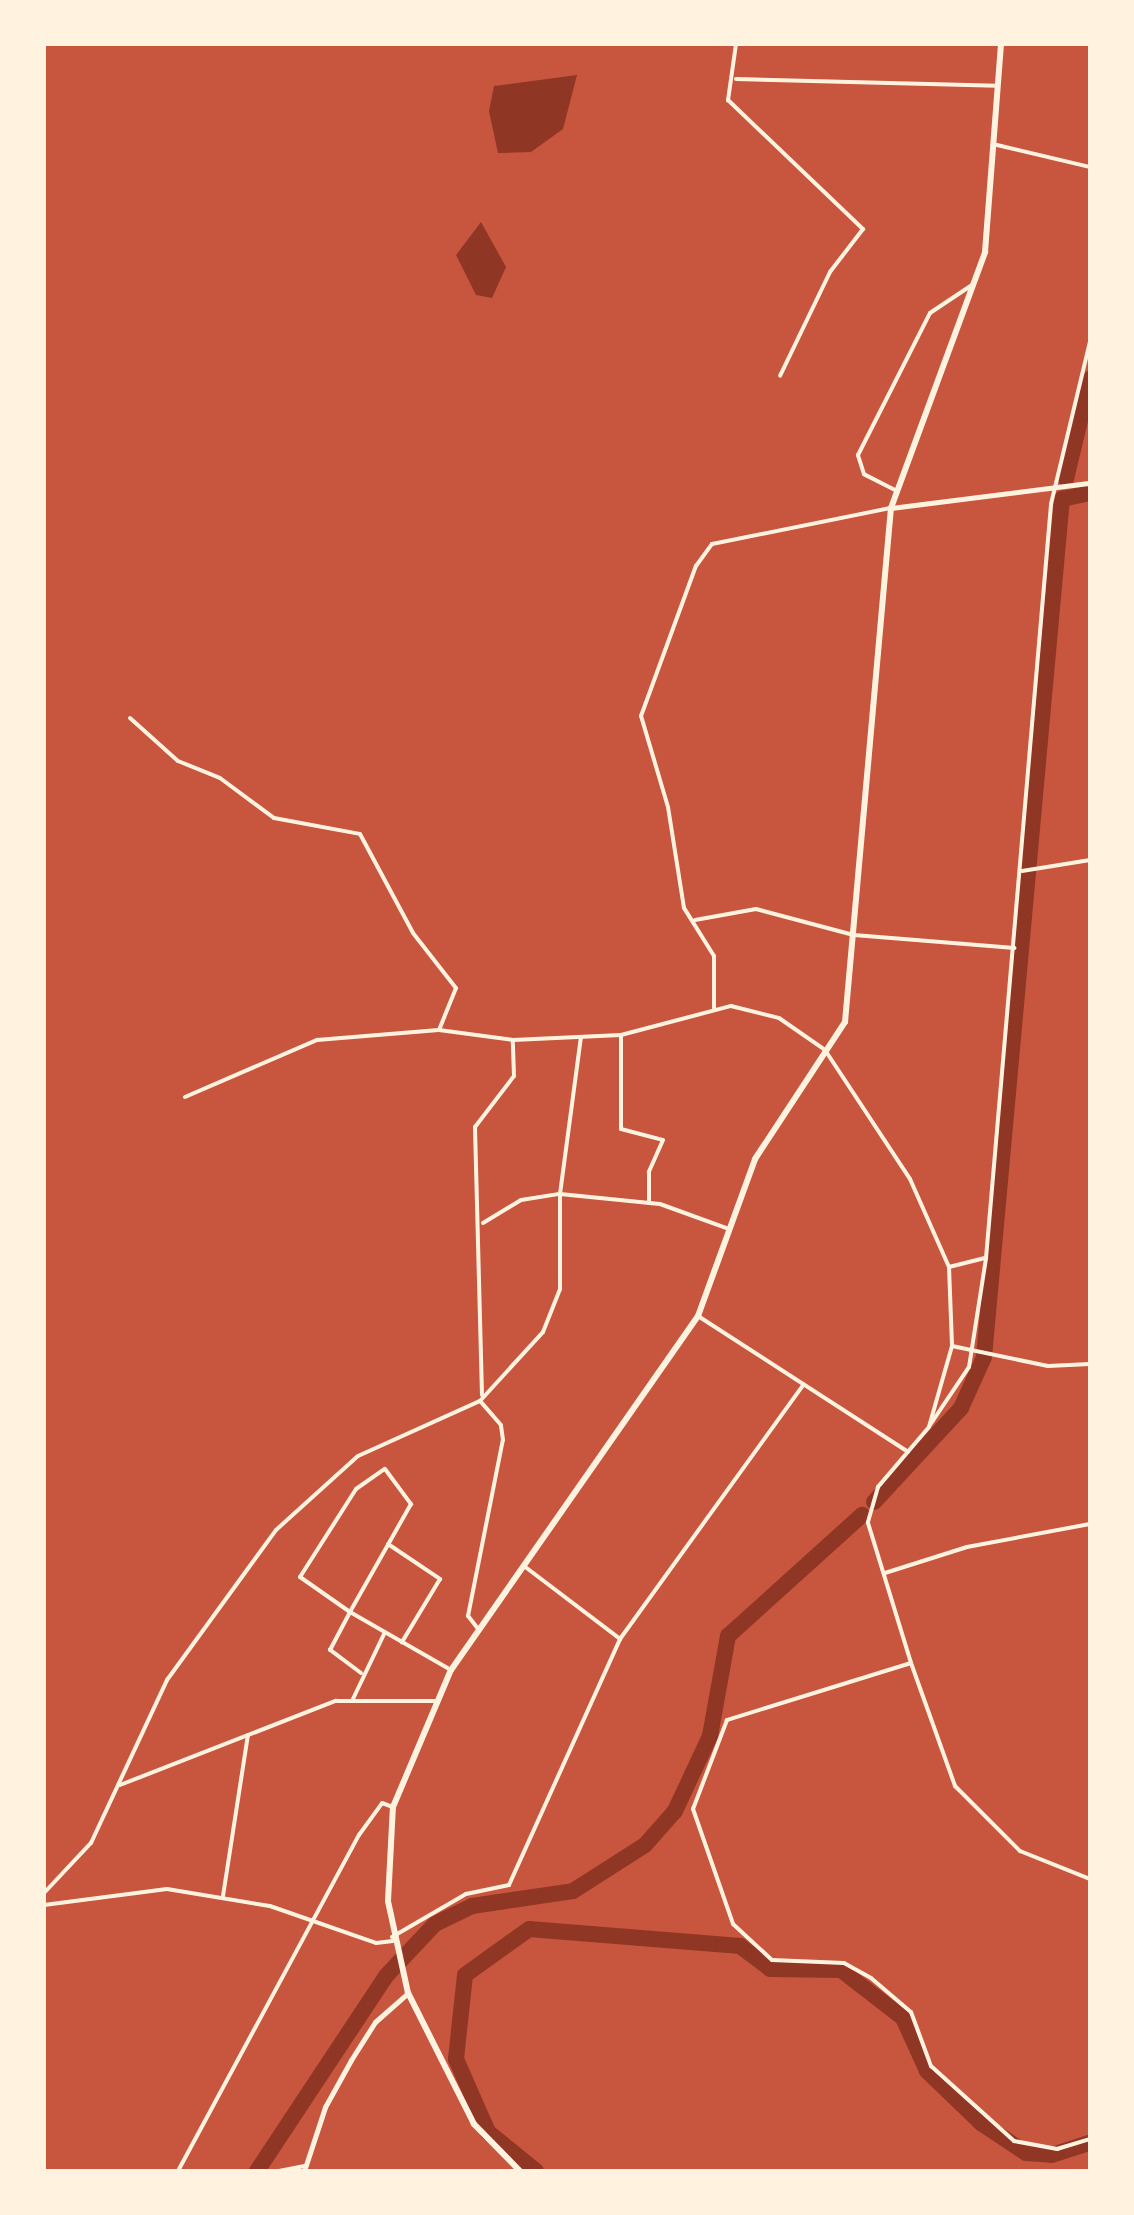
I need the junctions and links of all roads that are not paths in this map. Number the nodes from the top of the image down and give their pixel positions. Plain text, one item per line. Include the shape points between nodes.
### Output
1 (735, 44) edge
2 (1001, 44) edge
3 (736, 79) junction
4 (999, 86) junction
5 (997, 145) junction
6 (1090, 167) edge
7 (974, 285) junction
8 (1090, 342) edge
9 (780, 376) dead end
10 (1090, 483) edge
11 (1056, 489) junction
12 (895, 490) junction
13 (891, 508) junction
14 (130, 718) dead end
15 (1090, 860) edge
16 (1022, 871) junction
17 (695, 920) junction
18 (854, 935) junction
19 (1014, 948) junction
20 (714, 1010) junction
21 (439, 1030) junction
22 (621, 1035) junction
23 (581, 1037) junction
24 (513, 1040) junction
25 (825, 1050) junction
26 (185, 1097) dead end
27 (560, 1194) junction
28 (649, 1203) junction
29 (483, 1223) junction
30 (729, 1229) junction
31 (986, 1258) junction
32 (949, 1267) junction
33 (698, 1316) junction
34 (952, 1346) junction
35 (972, 1349) junction
36 (1090, 1364) edge
37 (804, 1384) junction
38 (480, 1401) junction
39 (929, 1427) junction
40 (908, 1452) junction
41 (1090, 1524) edge
42 (388, 1544) junction
43 (522, 1564) junction
44 (885, 1573) junction
45 (350, 1612) junction
46 (479, 1630) junction
47 (385, 1632) junction
48 (620, 1639) junction
49 (402, 1642) junction
50 (911, 1663) junction
51 (451, 1670) junction
52 (361, 1673) junction
53 (352, 1701) junction
54 (436, 1701) junction
55 (248, 1735) junction
56 (120, 1785) junction
57 (393, 1807) junction
58 (1090, 1879) edge
59 (44, 1893) edge
60 (223, 1896) junction
61 (44, 1905) edge
62 (317, 1917) junction
63 (392, 1939) junction
64 (408, 1993) junction
65 (1090, 2139) edge
66 (304, 2168) edge
67 (178, 2171) edge
68 (279, 2171) edge
69 (520, 2171) edge

1 - 3 street
2 - 4 main road
3 - 4 street
3 - 9 street via 728,100 863,229 830,272
4 - 5 main road
5 - 6 street
5 - 7 main road via 992,222
7 - 12 main road
7 - 12 street via 930,313 858,455 864,474
8 - 11 street
10 - 11 street
11 - 13 street
11 - 16 street
12 - 13 main road
13 - 17 street via 720,542 696,566 641,716 668,807 684,908
13 - 18 main road
14 - 21 street via 178,761 220,778 274,818 360,834 413,933 456,988
15 - 16 street via 1042,872
16 - 19 street
17 - 18 street via 756,909
17 - 20 street via 714,956
18 - 19 street
18 - 25 main road via 845,1022
19 - 31 street
20 - 22 street
20 - 25 street via 759,1009
21 - 24 street
21 - 26 street via 306,1043
22 - 23 street
22 - 28 street via 621,1129 663,1140 649,1172
23 - 24 street
23 - 27 street
24 - 29 street via 514,1076 475,1127
25 - 30 main road via 755,1159
25 - 32 street via 910,1179
27 - 28 street
27 - 29 street via 521,1200
27 - 38 street via 560,1289 543,1332
28 - 30 street
29 - 38 street
30 - 33 main road
31 - 32 street
31 - 35 street
32 - 34 street
33 - 37 street
33 - 43 main road
34 - 35 street
34 - 39 street
35 - 36 street via 1048,1366
35 - 39 street via 959,1391
37 - 40 street
37 - 48 street
38 - 46 street via 501,1425 503,1440 468,1616
38 - 56 street via 358,1456 276,1530 167,1680
39 - 40 street
40 - 44 street via 871,1498 868,1523
41 - 44 street via 967,1547
42 - 45 street
42 - 45 street via 411,1504 385,1469 356,1489 300,1577
42 - 49 street via 440,1579
43 - 46 main road
43 - 48 street
44 - 50 street
45 - 47 street
45 - 52 street via 330,1650
46 - 51 main road
47 - 49 street
47 - 52 street
48 - 63 street via 509,1885 466,1894
49 - 51 street
50 - 58 street via 955,1786 1020,1851
50 - 65 street via 727,1720 693,1809 733,1924 772,1960 844,1963 871,1978 911,2012 931,2066 1014,2141 1057,2149
51 - 54 main road
52 - 53 street
53 - 54 street
53 - 55 street
54 - 57 main road
55 - 56 street
55 - 60 street
56 - 59 street via 91,1843
57 - 62 street via 382,1803 359,1835
57 - 63 main road
60 - 61 street via 137,1890
60 - 62 street
62 - 63 street via 376,1943
62 - 67 street
63 - 64 main road
64 - 66 street via 375,2022 351,2060
64 - 69 main road via 474,2124
66 - 68 street

